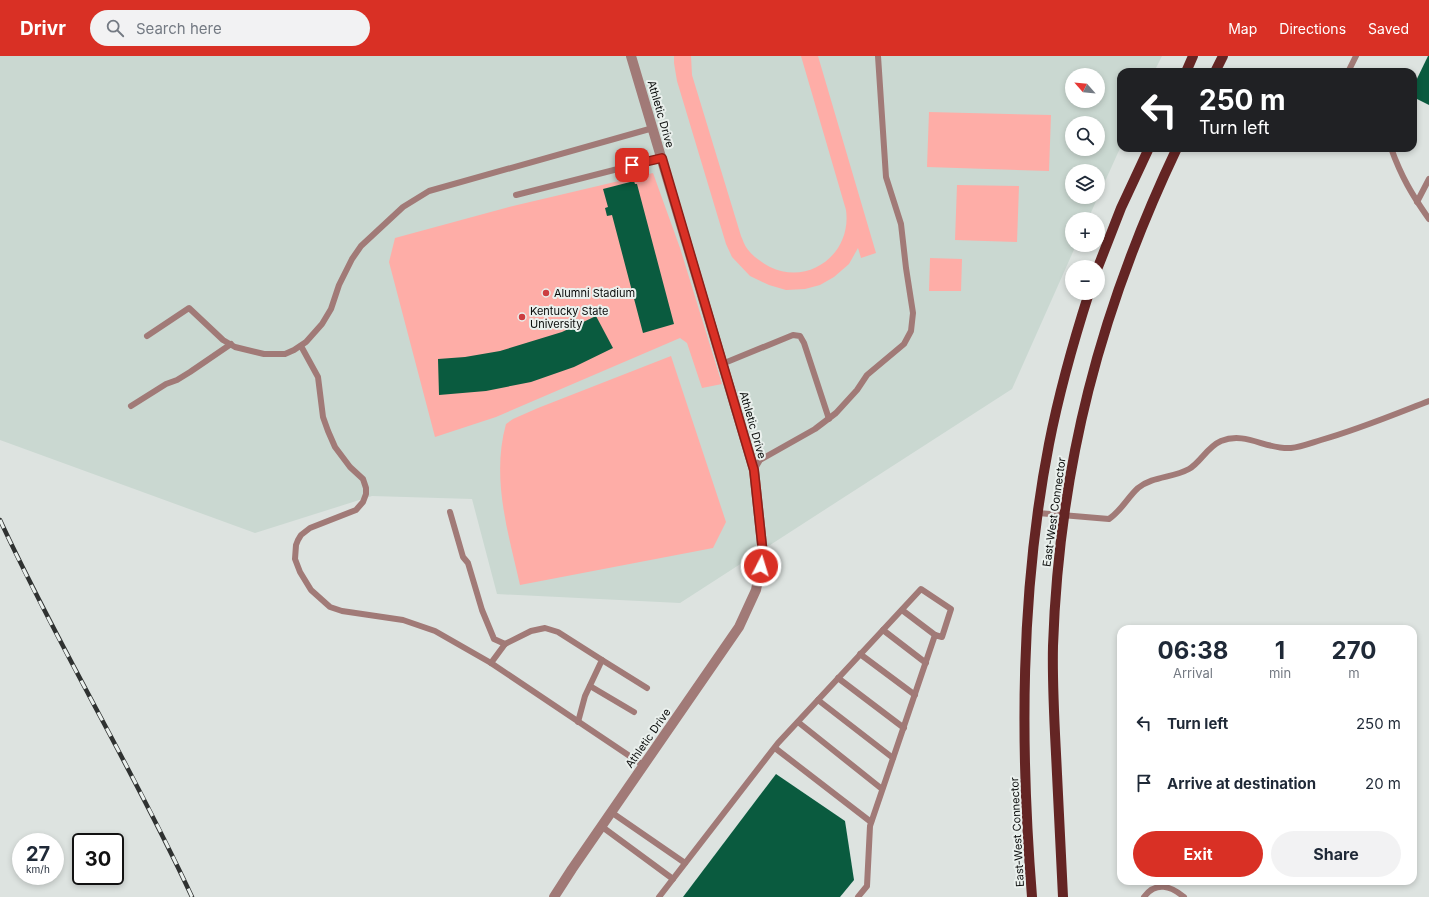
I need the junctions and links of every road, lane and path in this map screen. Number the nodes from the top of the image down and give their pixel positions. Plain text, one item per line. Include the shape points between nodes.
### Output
1 (631, 56) edge
2 (878, 56) edge
3 (1193, 56) edge
4 (1223, 56) edge
5 (1356, 56) edge
6 (1188, 68) edge
7 (1217, 68) edge
8 (1350, 68) edge
9 (653, 128) junction
10 (1147, 152) edge
11 (1175, 152) edge
12 (1392, 152) edge
13 (662, 158) junction
14 (1429, 179) edge
15 (516, 195) dead end
16 (1417, 202) junction
17 (1429, 218) edge
18 (1101, 260) edge
19 (1087, 300) edge
20 (148, 336) dead end
21 (231, 344) junction
22 (301, 346) junction
23 (722, 364) junction
24 (1429, 401) edge
25 (131, 406) dead end
26 (829, 419) junction
27 (754, 470) junction
28 (450, 512) dead end
29 (1038, 513) junction
30 (1064, 516) junction
31 (902, 610) junction
32 (883, 630) junction
33 (935, 635) junction
34 (506, 644) junction
35 (860, 654) junction
36 (602, 660) junction
37 (926, 662) junction
38 (491, 663) junction
39 (838, 678) junction
40 (590, 686) junction
41 (647, 688) dead end
42 (915, 695) junction
43 (818, 700) junction
44 (634, 712) dead end
45 (578, 722) junction
46 (798, 722) junction
47 (904, 728) junction
48 (775, 748) junction
49 (893, 758) junction
50 (643, 765) junction
51 (882, 789) junction
52 (611, 812) junction
53 (871, 822) junction
54 (601, 826) junction
55 (685, 863) junction
56 (673, 879) junction
57 (554, 897) edge
58 (659, 897) edge
59 (858, 897) edge
60 (1032, 897) edge
61 (1063, 897) edge
62 (1144, 897) edge
63 (1184, 897) edge

1 - 9 street, Athletic Drive
2 - 26 lane via 886,177 901,224 913,313 912,325 904,344 867,376
3 - 6 main road
4 - 7 main road
5 - 8 lane
9 - 13 street, Athletic Drive
9 - 22 lane via 429,190 403,207 361,246 352,259 331,309 316,332
10 - 18 main road
11 - 30 main road, East-West Connector via 1143,224 1101,342 1080,421
12 - 16 lane
13 - 15 lane
13 - 23 street, Athletic Drive
14 - 16 lane
16 - 17 lane
19 - 29 main road, East-West Connector via 1067,364 1049,444
20 - 21 lane via 189,308 223,340
21 - 22 lane via 264,354 285,354
21 - 25 lane via 190,372
22 - 38 lane via 318,377 323,417 335,447 362,479 366,488 363,502 356,510 310,528 298,540 295,559 308,587 330,607 419,624
23 - 26 lane via 794,335 800,336
23 - 27 street, Athletic Drive
24 - 30 lane via 1336,436 1293,448 1235,438 1222,441 1212,446 1189,468 1150,481 1138,489 1118,513 1109,519
26 - 27 lane via 760,460
27 - 50 street, Athletic Drive via 763,554 756,590 739,627
28 - 34 lane via 463,558 468,563 494,639
29 - 30 lane
29 - 60 main road, East-West Connector via 1028,601 1025,677 1025,753
30 - 61 main road, East-West Connector via 1053,662
31 - 32 lane
31 - 33 lane
31 - 33 lane via 921,589 951,610 942,637
32 - 35 lane
32 - 37 lane
33 - 37 lane
34 - 36 lane via 531,631 545,628 558,632
34 - 38 lane
35 - 39 lane
35 - 42 lane
36 - 40 lane
36 - 41 lane
37 - 42 lane
38 - 45 lane
39 - 43 lane
39 - 47 lane
40 - 44 lane
40 - 45 lane
42 - 47 lane
43 - 46 lane
43 - 49 lane
45 - 50 lane
46 - 48 lane
46 - 51 lane
47 - 49 lane
48 - 53 lane
48 - 55 lane
49 - 51 lane
50 - 52 street, Athletic Drive
51 - 53 lane
52 - 54 street, Athletic Drive
52 - 55 lane
53 - 59 lane via 867,886
54 - 56 lane
54 - 57 street, Athletic Drive
55 - 56 lane
56 - 58 lane
62 - 63 lane via 1152,889 1164,886

